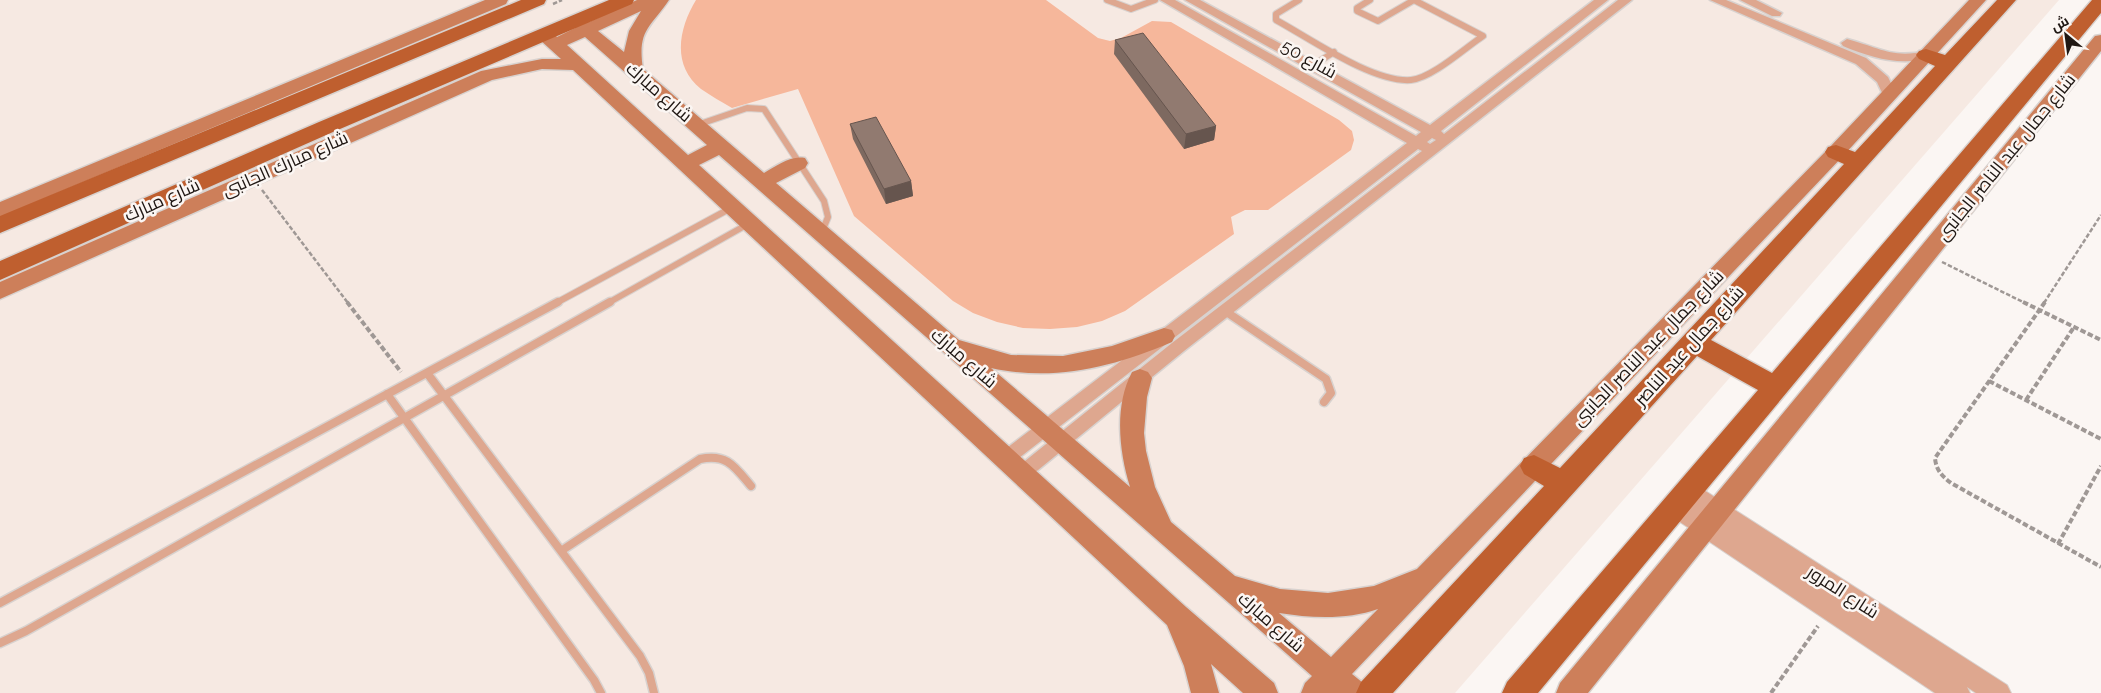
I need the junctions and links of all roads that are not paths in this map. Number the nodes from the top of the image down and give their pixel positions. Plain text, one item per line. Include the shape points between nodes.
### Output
1 (500, 0) edge
2 (537, 0) edge
3 (625, 0) edge
4 (651, 0) edge
5 (661, 0) edge
6 (1107, 0) edge
7 (1155, 0) edge
8 (1166, 0) edge
9 (1191, 0) edge
10 (1299, 0) edge
11 (1370, 0) edge
12 (1414, 0) edge
13 (1602, 0) edge
14 (1626, 0) edge
15 (1716, 0) edge
16 (1746, 0) edge
17 (1978, 0) edge
18 (2007, 0) edge
19 (1205, 8) junction
20 (2098, 9) edge
21 (1192, 15) junction
22 (582, 25) junction
23 (550, 39) junction
24 (2101, 40) edge
25 (1334, 52) junction
26 (1938, 59) junction
27 (576, 64) junction
28 (1312, 66) junction
29 (634, 70) junction
30 (1889, 94) junction
31 (697, 125) junction
32 (326, 127) junction
33 (1431, 131) junction
34 (1448, 140) junction
35 (1417, 142) junction
36 (721, 146) junction
37 (1434, 151) junction
38 (299, 157) junction
39 (1847, 157) junction
40 (798, 163) junction
41 (684, 165) junction
42 (762, 182) junction
43 (731, 208) junction
44 (0, 210) edge
45 (748, 224) junction
46 (0, 225) edge
47 (821, 234) junction
48 (0, 271) edge
49 (0, 291) edge
50 (1224, 312) junction
51 (1171, 342) junction
52 (1692, 342) junction
53 (947, 344) junction
54 (427, 373) junction
55 (1140, 378) junction
56 (1776, 388) junction
57 (387, 394) junction
58 (444, 395) junction
59 (1324, 402) dead end
60 (404, 418) junction
61 (1052, 435) junction
62 (1005, 459) junction
63 (1534, 466) junction
64 (1021, 474) junction
65 (1564, 485) junction
66 (751, 486) dead end
67 (1682, 500) junction
68 (1711, 519) junction
69 (1165, 531) junction
70 (561, 551) junction
71 (1776, 561) junction
72 (1434, 568) junction
73 (1220, 579) junction
74 (0, 603) edge
75 (1176, 616) junction
76 (0, 643) edge
77 (1332, 675) junction
78 (601, 693) edge
79 (654, 693) edge
80 (1205, 693) edge
81 (1264, 693) edge
82 (1315, 693) edge
83 (1353, 693) edge
84 (1372, 693) edge
85 (1518, 693) edge
86 (1570, 693) edge
87 (1957, 693) edge
88 (1998, 693) edge

1 - 44 main road
2 - 46 main road
3 - 22 main road, شارع مبارك
4 - 22 main road
5 - 29 main road via 645,16 634,37
6 - 7 lane via 1131,11
8 - 21 street, شارع 50
9 - 19 street, شارع 50
10 - 25 lane via 1276,14 1276,20
11 - 12 lane via 1357,11 1378,21
12 - 25 lane via 1477,31 1482,38 1429,74 1412,80 1378,76
13 - 33 street
14 - 34 street
15 - 30 street via 1861,61 1884,80
16 - 26 street via 1867,52 1894,58
17 - 26 main road, شارع جمال عبد الناصر الجانبى
18 - 26 main road, شارع جمال عبد الناصر
19 - 21 street
19 - 28 street, شارع 50
20 - 56 main road
21 - 35 street, شارع 50
22 - 23 main road, شارع مبارك
22 - 29 main road, شارع مبارك
23 - 27 main road, شارع مبارك
23 - 32 main road, شارع مبارك
24 - 68 main road, شارع جمال عبد الناصر الجانبى
25 - 28 lane
26 - 30 main road, شارع جمال عبد الناصر الجانبى
26 - 39 main road, شارع جمال عبد الناصر
27 - 38 main road, شارع مبارك الجانبى via 532,65 487,75
27 - 41 main road, شارع مبارك
28 - 33 street, شارع 50
29 - 31 main road, شارع مبارك
30 - 39 main road, شارع جمال عبد الناصر الجانبى
31 - 36 main road, شارع مبارك
31 - 40 lane via 747,108 760,108
32 - 38 main road
32 - 48 main road, شارع مبارك
33 - 34 street, شارع 50
33 - 35 street
34 - 37 street
35 - 37 street, شارع 50
35 - 51 street
36 - 41 main road
36 - 42 main road, شارع مبارك
37 - 50 street
38 - 49 main road, شارع مبارك الجانبى
39 - 52 main road, شارع جمال عبد الناصر
39 - 63 main road, شارع جمال عبد الناصر الجانبى
40 - 42 main road
40 - 47 lane via 827,209 826,226
41 - 43 main road, شارع مبارك
42 - 47 main road, شارع مبارك
43 - 45 main road, شارع مبارك
43 - 54 lane
45 - 58 lane
45 - 62 main road, شارع مبارك
47 - 53 main road, شارع مبارك
50 - 51 street
50 - 59 lane via 1326,379 1331,394
51 - 53 main road via 1096,361 1044,366 993,361
51 - 55 street
51 - 61 street
52 - 56 main road
52 - 65 main road, شارع جمال عبد الناصر
53 - 61 main road, شارع مبارك
54 - 57 lane
54 - 58 lane
55 - 61 street
55 - 69 main road via 1132,418 1135,463 1141,485
56 - 67 main road
57 - 60 lane
57 - 74 lane
58 - 60 lane
58 - 70 lane
60 - 76 lane
60 - 78 lane
61 - 62 street
61 - 64 street
61 - 69 main road, شارع مبارك
62 - 64 main road, شارع مبارك
63 - 65 main road
63 - 72 main road, شارع جمال عبد الناصر الجانبى
64 - 75 main road, شارع مبارك
65 - 84 main road, شارع جمال عبد الناصر
66 - 70 lane via 726,459 715,456 700,459
67 - 68 street, شارع المرور
67 - 85 main road
68 - 71 street, شارع المرور
68 - 86 main road, شارع جمال عبد الناصر الجانبى
69 - 73 main road, شارع مبارك
70 - 79 lane via 640,656
71 - 87 street, شارع المرور via 1830,609
71 - 88 street, شارع المرور
72 - 73 main road via 1381,596 1317,604 1283,601 1250,593
72 - 77 main road, شارع جمال عبد الناصر الجانبى
73 - 77 main road, شارع مبارك
75 - 80 main road via 1195,658
75 - 81 main road, شارع مبارك
77 - 82 main road, شارع جمال عبد الناصر الجانبى
77 - 83 main road, شارع مبارك

